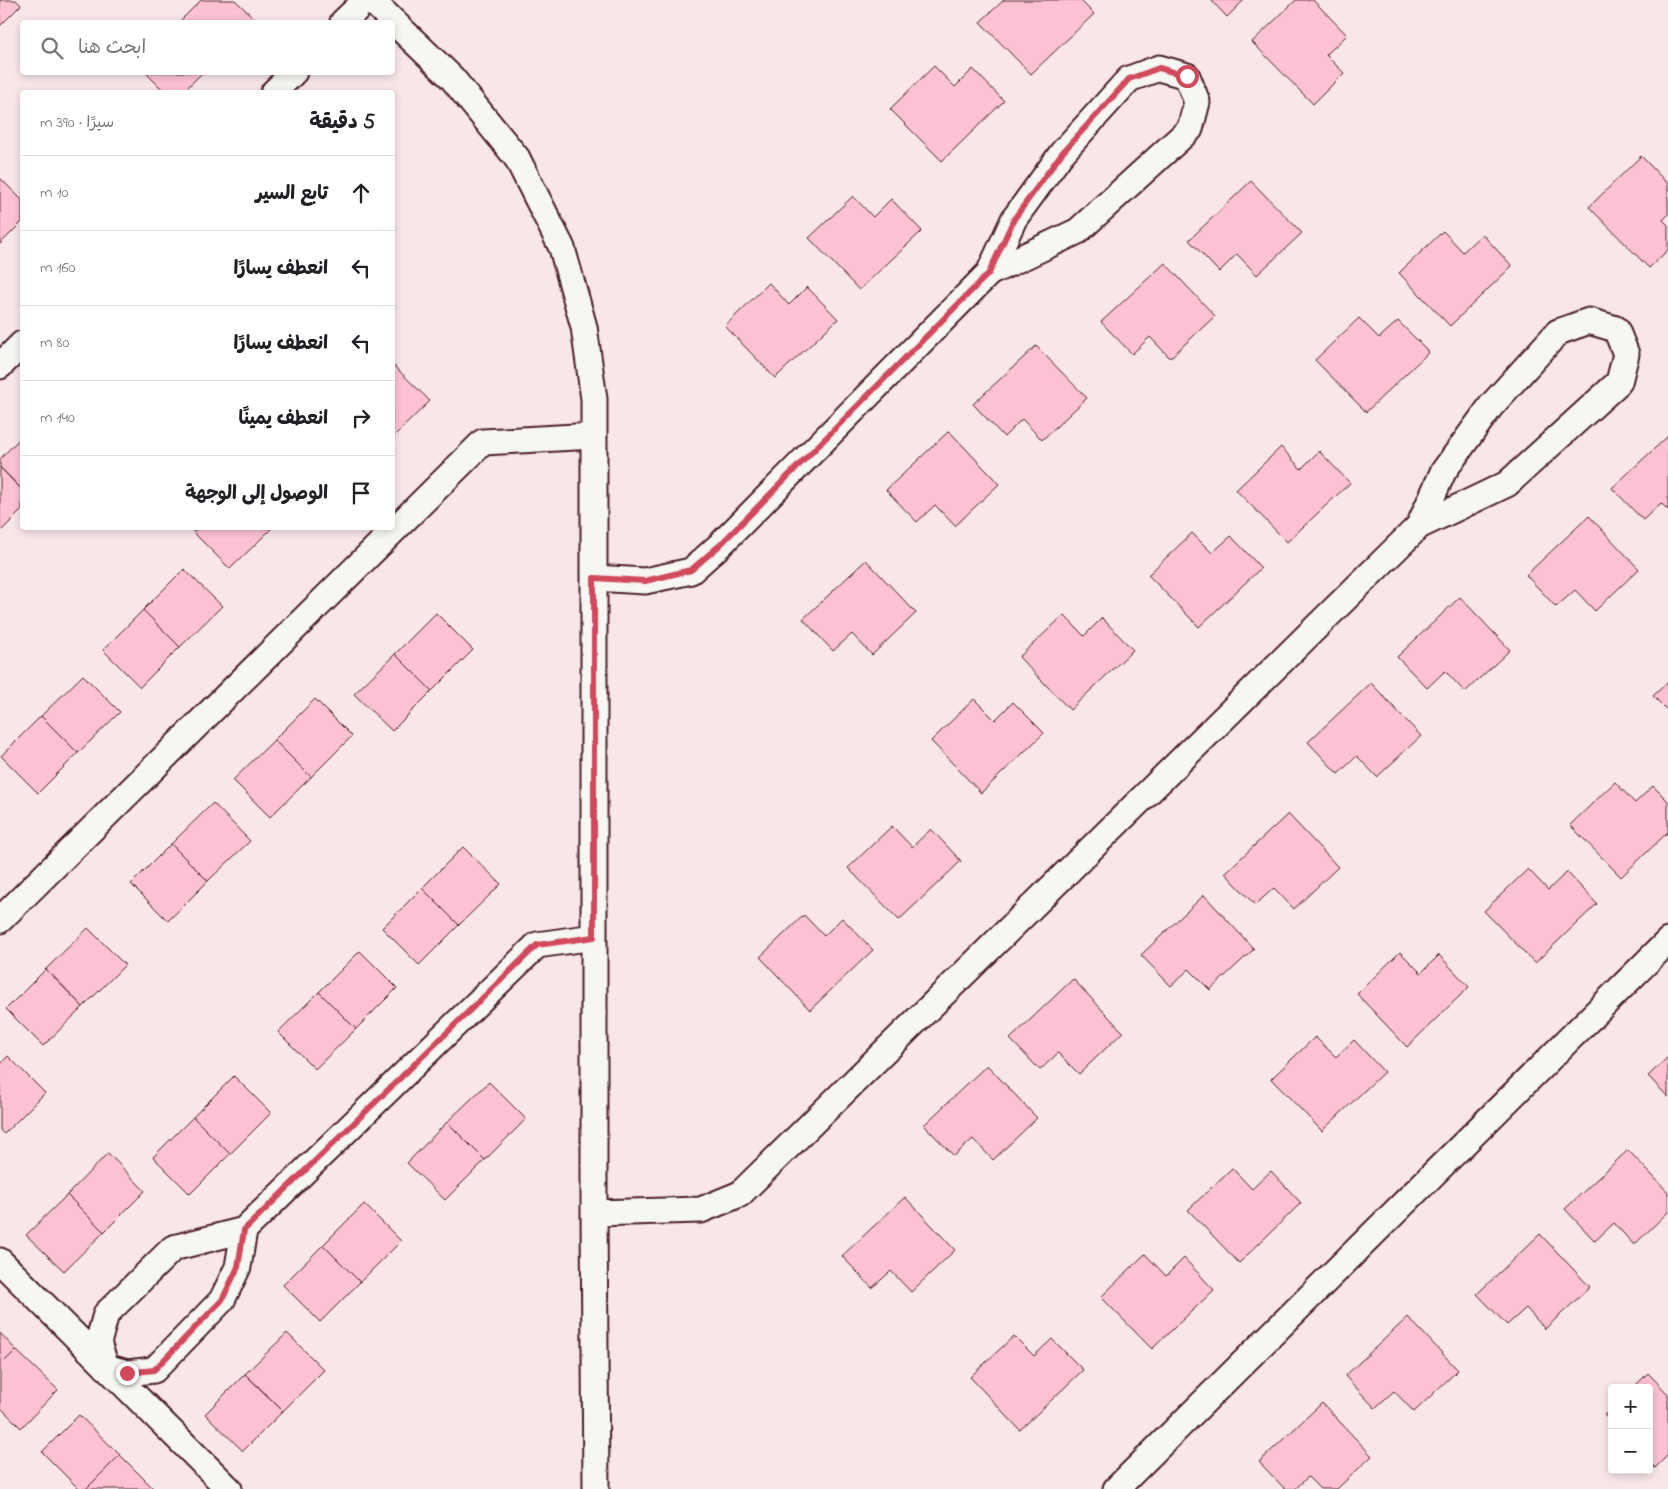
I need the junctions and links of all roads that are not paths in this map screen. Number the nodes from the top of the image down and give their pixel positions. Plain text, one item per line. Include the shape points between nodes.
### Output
1 (366, 0) edge
2 (371, 0) edge
3 (346, 20) edge
4 (392, 20) edge
5 (395, 23) edge
6 (291, 75) edge
7 (276, 90) edge
8 (989, 273) junction
9 (20, 346) edge
10 (0, 366) edge
11 (594, 436) junction
12 (1419, 526) junction
13 (395, 529) edge
14 (394, 530) edge
15 (594, 578) junction
16 (0, 920) edge
17 (594, 937) junction
18 (1668, 941) edge
19 (594, 1213) junction
20 (244, 1230) junction
21 (0, 1261) edge
22 (106, 1367) junction
23 (229, 1489) edge
24 (596, 1489) edge
25 (1116, 1489) edge

1 - 3 street
2 - 4 street
5 - 11 street via 452,78 517,158 562,248 584,327 594,399
6 - 7 street
8 - 8 street via 1078,231 1190,129 1196,102 1187,76 1159,68 1129,79 1062,153 1014,219
8 - 15 street via 727,538 691,570 645,581
9 - 10 street
11 - 13 street via 483,442
11 - 15 street
12 - 12 street via 1507,484 1619,382 1626,354 1616,329 1589,321 1558,332 1491,406 1443,472
12 - 19 street via 740,1194 701,1210
14 - 16 street
15 - 17 street
17 - 19 street
17 - 20 street via 537,945
18 - 25 street
19 - 24 street
20 - 22 street via 238,1267 222,1300 154,1370 127,1373
20 - 22 street via 173,1248 106,1314 98,1343
21 - 22 street
22 - 23 street

